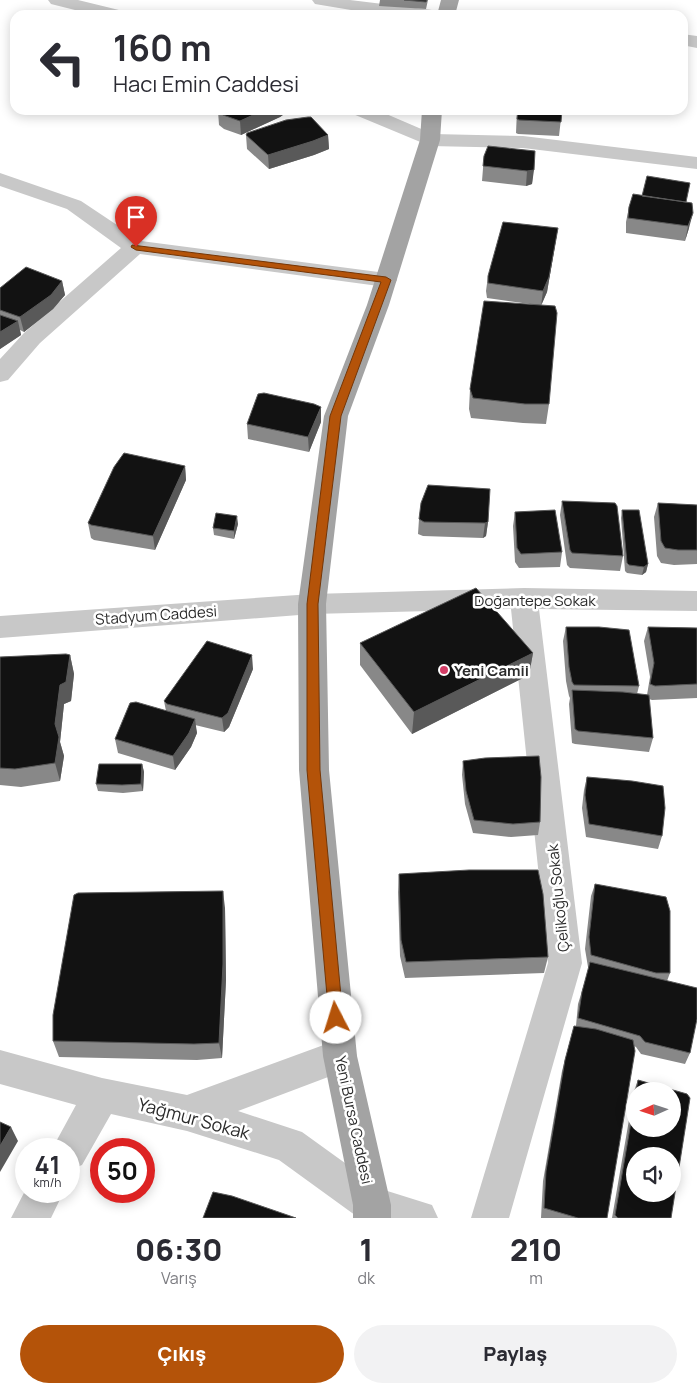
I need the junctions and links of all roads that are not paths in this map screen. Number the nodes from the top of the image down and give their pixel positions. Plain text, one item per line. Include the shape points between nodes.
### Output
1 (57, 0) edge
2 (321, 0) edge
3 (97, 10) edge
4 (384, 10) edge
5 (372, 115) edge
6 (432, 115) edge
7 (430, 140) junction
8 (697, 163) edge
9 (0, 179) edge
10 (136, 247) junction
11 (386, 280) junction
12 (0, 374) edge
13 (524, 598) junction
14 (697, 601) edge
15 (312, 604) junction
16 (0, 626) edge
17 (340, 1056) junction
18 (0, 1067) edge
19 (102, 1095) junction
20 (187, 1112) junction
21 (77, 1138) edge
22 (39, 1203) edge
23 (372, 1212) edge
24 (30, 1218) edge
25 (419, 1218) edge
26 (490, 1218) edge

1 - 3 street
2 - 4 street
5 - 7 street
6 - 7 main road, Yeni Bursa Caddesi
7 - 8 street via 523,142
7 - 11 main road, Yeni Bursa Caddesi
9 - 10 street via 74,205
10 - 11 street
10 - 12 street via 32,338
11 - 15 main road, Yeni Bursa Caddesi via 336,416
13 - 14 street, Doğantepe Sokak
13 - 15 street, Doğantepe Sokak
13 - 26 street, Çelikoğlu Sokak via 565,963
15 - 16 street, Stadyum Caddesi
15 - 17 main road, Yeni Bursa Caddesi via 314,770
17 - 20 street
17 - 23 main road, Yeni Bursa Caddesi
18 - 19 street, Yağmur Sokak
19 - 20 street, Yağmur Sokak
19 - 21 street
20 - 23 street, Yağmur Sokak via 289,1145
22 - 24 street
23 - 25 street

